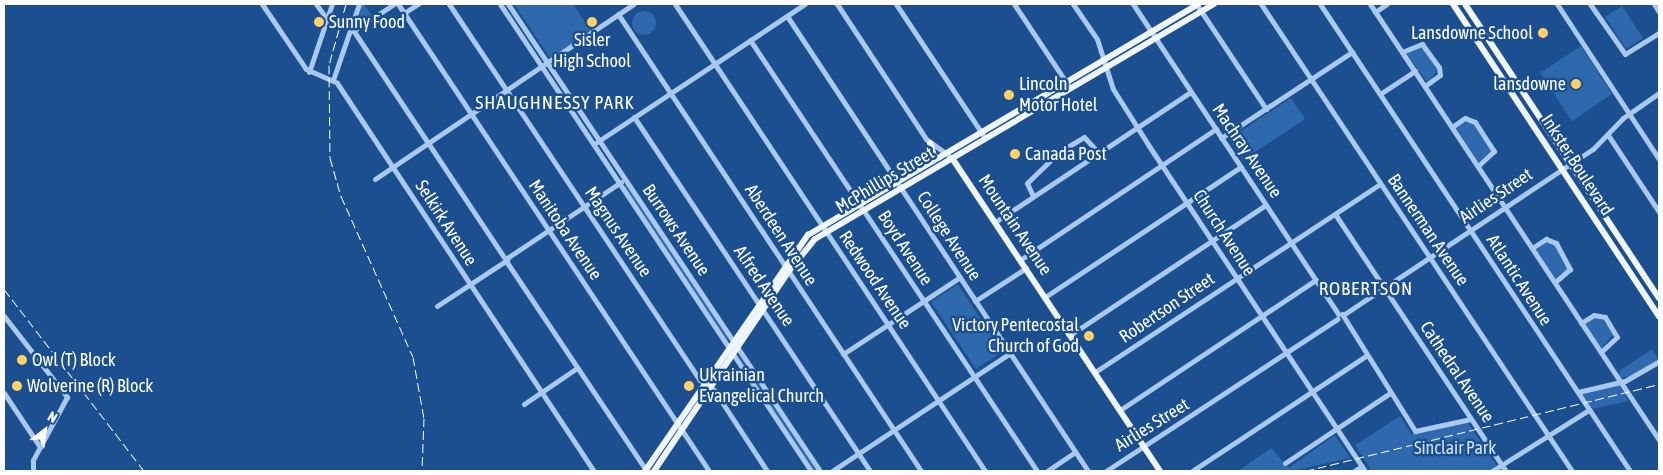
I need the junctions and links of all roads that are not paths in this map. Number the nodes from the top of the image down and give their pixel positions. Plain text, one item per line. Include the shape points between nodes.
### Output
1 (262, 4) edge
2 (316, 4) edge
3 (332, 4) edge
4 (359, 4) edge
5 (394, 4) edge
6 (398, 4) edge
7 (418, 4) edge
8 (449, 4) edge
9 (500, 4) edge
10 (508, 4) edge
11 (633, 4) edge
12 (675, 4) edge
13 (805, 4) edge
14 (837, 4) edge
15 (896, 4) edge
16 (1014, 4) edge
17 (1073, 4) edge
18 (1132, 4) edge
19 (1198, 4) edge
20 (1214, 4) edge
21 (1261, 4) edge
22 (1320, 4) edge
23 (1370, 4) edge
24 (1387, 4) edge
25 (1453, 4) edge
26 (1465, 4) edge
27 (1556, 4) edge
28 (1590, 4) edge
29 (1654, 4) edge
30 (1202, 11) junction
31 (1375, 12) junction
32 (1659, 12) edge
33 (404, 13) junction
34 (618, 14) junction
35 (787, 16) junction
36 (327, 19) junction
37 (352, 29) junction
38 (1659, 33) edge
39 (1153, 35) junction
40 (750, 40) junction
41 (1352, 52) junction
42 (1402, 52) junction
43 (1105, 58) junction
44 (549, 64) junction
45 (715, 64) junction
46 (1105, 67) junction
47 (542, 68) junction
48 (1415, 71) junction
49 (310, 72) junction
50 (1312, 78) junction
51 (333, 80) junction
52 (1068, 85) junction
53 (1425, 86) junction
54 (508, 92) junction
55 (1191, 92) junction
56 (671, 93) junction
57 (1659, 93) edge
58 (1380, 94) junction
59 (1266, 109) junction
60 (1629, 113) junction
61 (472, 116) junction
62 (634, 117) junction
63 (1137, 127) junction
64 (1452, 127) junction
65 (1216, 130) junction
66 (983, 135) junction
67 (1608, 135) junction
68 (1221, 138) junction
69 (599, 140) junction
70 (930, 143) junction
71 (428, 144) junction
72 (593, 144) junction
73 (946, 153) junction
74 (1099, 153) junction
75 (952, 158) junction
76 (1659, 159) edge
77 (930, 163) junction
78 (1570, 163) junction
79 (1162, 165) junction
80 (1478, 166) junction
81 (393, 167) junction
82 (1241, 167) junction
83 (1562, 169) junction
84 (375, 179) dead end
85 (625, 179) junction
86 (896, 182) junction
87 (619, 183) junction
88 (1380, 184) junction
89 (901, 188) junction
90 (1032, 196) junction
91 (1187, 203) junction
92 (1266, 205) junction
93 (584, 206) junction
94 (862, 207) junction
95 (1505, 207) junction
96 (1659, 212) edge
97 (1335, 214) junction
98 (995, 222) junction
99 (822, 226) junction
100 (548, 230) junction
101 (1470, 230) junction
102 (827, 232) junction
103 (1212, 240) junction
104 (1291, 242) junction
105 (1532, 248) junction
106 (1429, 257) junction
107 (505, 259) junction
108 (1020, 260) junction
109 (784, 264) junction
110 (1026, 268) junction
111 (788, 272) junction
112 (960, 277) junction
113 (1237, 278) junction
114 (1316, 280) junction
115 (1555, 282) junction
116 (470, 284) junction
117 (1384, 286) junction
118 (1045, 297) junction
119 (1659, 298) edge
120 (924, 300) junction
121 (976, 301) junction
122 (758, 303) junction
123 (437, 306) dead end
124 (763, 310) junction
125 (4, 316) edge
126 (1262, 316) junction
127 (1659, 316) edge
128 (1340, 317) junction
129 (1581, 323) junction
130 (888, 324) junction
131 (1070, 335) junction
132 (733, 341) junction
133 (738, 347) junction
134 (728, 348) junction
135 (1601, 352) junction
136 (843, 354) junction
137 (1010, 354) junction
138 (1287, 354) junction
139 (733, 355) junction
140 (1366, 356) junction
141 (1659, 361) edge
142 (578, 368) junction
143 (1095, 372) junction
144 (974, 377) junction
145 (1620, 381) junction
146 (707, 386) junction
147 (1312, 391) junction
148 (542, 392) junction
149 (1578, 392) junction
150 (4, 393) edge
151 (1390, 393) junction
152 (938, 401) junction
153 (524, 404) dead end
154 (1120, 410) junction
155 (1589, 410) junction
156 (1471, 419) junction
157 (677, 424) junction
158 (1337, 428) junction
159 (682, 430) junction
160 (894, 430) junction
161 (1548, 434) junction
162 (1659, 440) edge
163 (40, 447) junction
164 (1144, 447) junction
165 (1075, 452) junction
166 (858, 454) junction
167 (1285, 463) dead end
168 (1502, 465) junction
169 (1363, 469) edge
170 (33, 471) edge
171 (594, 471) edge
172 (645, 471) edge
173 (654, 471) edge
174 (709, 471) edge
175 (767, 471) edge
176 (811, 471) edge
177 (820, 471) edge
178 (832, 471) edge
179 (870, 471) edge
180 (921, 471) edge
181 (985, 471) edge
182 (1036, 471) edge
183 (1047, 471) edge
184 (1088, 471) edge
185 (1106, 471) edge
186 (1160, 471) edge
187 (1192, 471) edge
188 (1354, 471) edge
189 (1492, 471) edge
190 (1506, 471) edge
191 (1572, 471) edge
192 (1630, 471) edge

1 - 49 street
2 - 36 street
3 - 36 street
4 - 37 street
5 - 37 street
6 - 33 street, Manitoba Avenue
7 - 33 street
8 - 54 street, Magnus Avenue
9 - 47 street, Burrows Avenue
10 - 44 street, Burrows Avenue
11 - 34 street
12 - 45 street, Redwood Avenue
13 - 35 street
14 - 70 street, Mountain Avenue
15 - 66 street
16 - 52 street
17 - 43 street
18 - 39 street, Machray Avenue
19 - 30 street
19 - 39 main road, McPhillips Street
20 - 30 main road, McPhillips Street
21 - 50 street, Bannerman Avenue
22 - 41 street, Atlantic Avenue
23 - 31 street
24 - 31 street
25 - 83 main road, Inkster Boulevard
26 - 78 main road, Inkster Boulevard
27 - 60 street
28 - 38 street via 1625,54
29 - 32 street
30 - 39 main road, McPhillips Street
30 - 59 street
31 - 42 street
33 - 61 street, Manitoba Avenue
34 - 44 street
34 - 56 street, Aberdeen Avenue
35 - 40 street
35 - 86 street, College Avenue
36 - 49 street
37 - 51 street
37 - 71 street
39 - 43 main road, McPhillips Street
39 - 46 main road, McPhillips Street
39 - 55 street, Machray Avenue
40 - 45 street
40 - 94 street, Boyd Avenue
41 - 50 street
41 - 58 street, Atlantic Avenue
42 - 48 street
42 - 53 street via 1415,44 1425,46 1440,71
43 - 46 street, Church Avenue
43 - 52 main road, McPhillips Street
44 - 47 street
44 - 69 street, Burrows Avenue
45 - 56 street
45 - 99 street, Redwood Avenue
46 - 52 main road, McPhillips Street
46 - 63 street, Church Avenue
47 - 54 street
47 - 72 street, Burrows Avenue
48 - 53 street
48 - 58 street
49 - 51 street
50 - 59 street
50 - 88 street, Bannerman Avenue
51 - 81 street, Selkirk Avenue
52 - 66 main road, McPhillips Street
53 - 64 street
54 - 61 street
54 - 93 street, Magnus Avenue
55 - 63 street
55 - 65 street, Machray Avenue
56 - 62 street
56 - 109 street, Aberdeen Avenue
57 - 60 street, Airlies Street
58 - 101 street, Atlantic Avenue
59 - 68 street
60 - 67 street, Airlies Street
60 - 76 street
61 - 71 street
61 - 100 street, Manitoba Avenue
62 - 69 street
62 - 122 street, Alfred Avenue
63 - 74 street
63 - 79 street, Church Avenue
64 - 80 street
64 - 80 street via 1465,118 1476,122 1494,151
65 - 68 street, Machray Avenue
65 - 79 street
66 - 73 main road, McPhillips Street
66 - 75 main road, McPhillips Street
67 - 78 street, Airlies Street
67 - 96 street
68 - 82 street, Machray Avenue
69 - 72 street
69 - 85 street, Burrows Avenue
70 - 73 street, Mountain Avenue
70 - 77 main road via 934,156
71 - 81 street
71 - 107 street
72 - 87 street, Burrows Avenue
73 - 75 street, Mountain Avenue
73 - 77 main road, McPhillips Street
74 - 90 street
74 - 90 street via 1084,137 1059,152 1027,183
75 - 89 main road, McPhillips Street
75 - 98 main road, Mountain Avenue
77 - 86 main road, McPhillips Street
78 - 83 street, Airlies Street
78 - 119 main road, Inkster Boulevard
79 - 91 street, Church Avenue
79 - 108 street
80 - 95 street
81 - 84 street
81 - 116 street, Selkirk Avenue
82 - 91 street
82 - 92 street, Machray Avenue
83 - 95 street, Airlies Street
83 - 127 main road, Inkster Boulevard
85 - 87 street
85 - 132 street, Burrows Avenue
86 - 89 street, College Avenue
86 - 94 main road, McPhillips Street
87 - 93 street
87 - 134 street, Burrows Avenue
88 - 97 street, Robertson Street
88 - 106 street, Bannerman Avenue
89 - 94 main road, McPhillips Street
89 - 112 street, College Avenue
90 - 98 street
91 - 103 street, Church Avenue
91 - 118 street
92 - 103 street
92 - 104 street, Machray Avenue
93 - 100 street
93 - 146 street, Magnus Avenue
94 - 99 main road, McPhillips Street
94 - 102 main road, McPhillips Street
94 - 120 street, Boyd Avenue
95 - 101 street, Airlies Street
95 - 105 street
97 - 104 street, Robertson Street
97 - 117 street, Cathedral Avenue
98 - 108 main road, Mountain Avenue
99 - 102 street, Redwood Avenue
99 - 109 main road, McPhillips Street via 804,239
100 - 107 street
100 - 157 street, Manitoba Avenue
101 - 106 street, Airlies Street
101 - 149 street, Atlantic Avenue
102 - 111 main road, McPhillips Street via 810,244
102 - 130 street, Redwood Avenue
103 - 113 street, Church Avenue
103 - 131 street
104 - 113 street, Robertson Street
104 - 114 street, Machray Avenue
105 - 115 street
105 - 115 street via 1548,239 1560,250 1570,269
106 - 117 street, Airlies Street
106 - 161 street, Bannerman Avenue
107 - 116 street
107 - 142 street
108 - 110 main road, Mountain Avenue
109 - 111 street, Aberdeen Avenue
109 - 122 main road, McPhillips Street
110 - 118 main road, Mountain Avenue
110 - 121 street
111 - 124 main road, McPhillips Street
111 - 136 street, Aberdeen Avenue
112 - 120 street
112 - 121 street, College Avenue
113 - 126 street, Church Avenue
113 - 143 street, Robertson Street
114 - 126 street
114 - 128 street, Machray Avenue
115 - 129 street
116 - 123 street
116 - 148 street, Selkirk Avenue
117 - 128 street, Airlies Street
117 - 156 street, Cathedral Avenue
118 - 131 main road, Mountain Avenue
120 - 130 street
120 - 144 street, Boyd Avenue
121 - 137 street, College Avenue
122 - 124 street, Alfred Avenue
122 - 132 main road, McPhillips Street
124 - 133 main road, McPhillips Street
124 - 166 street, Alfred Avenue
125 - 163 street via 67,400
126 - 138 street, Church Avenue
126 - 154 street
128 - 138 street, Airlies Street
128 - 140 street, Machray Avenue
129 - 135 street
129 - 135 street via 1594,314 1605,317 1617,337
130 - 136 street
130 - 152 street, Redwood Avenue
131 - 143 main road, Mountain Avenue
132 - 133 street, Burrows Avenue
132 - 134 main road, McPhillips Street
133 - 139 main road, McPhillips Street
133 - 177 street, Burrows Avenue
134 - 139 street, Burrows Avenue
134 - 146 main road, McPhillips Street
135 - 145 street
136 - 160 street, Aberdeen Avenue
137 - 144 street
137 - 165 street, College Avenue
138 - 147 street, Church Avenue
138 - 164 street, Airlies Street
139 - 146 main road, McPhillips Street
139 - 176 street, Burrows Avenue
140 - 147 street
140 - 151 street, Machray Avenue
141 - 145 street
142 - 148 street
142 - 172 street
143 - 154 main road, Mountain Avenue
144 - 152 street
144 - 182 street, Boyd Avenue
145 - 149 street
145 - 162 street
146 - 157 main road, McPhillips Street
146 - 159 main road, McPhillips Street
146 - 175 street, Magnus Avenue
147 - 158 street, Church Avenue
147 - 187 street
148 - 153 street
148 - 171 street, Selkirk Avenue
149 - 155 street, Atlantic Avenue
150 - 163 street
151 - 156 street, Machray Avenue via 1416,431
151 - 158 street
152 - 160 street
152 - 181 street, Redwood Avenue
154 - 164 main road, Mountain Avenue
155 - 161 street
155 - 192 street, Atlantic Avenue
156 - 168 street, Cathedral Avenue
157 - 159 street, Manitoba Avenue
157 - 172 main road, McPhillips Street
158 - 167 street
158 - 169 street, Church Avenue
159 - 173 main road, McPhillips Street
159 - 174 street, Manitoba Avenue
160 - 166 street
160 - 180 street, Aberdeen Avenue
161 - 168 street
161 - 191 street, Bannerman Avenue
163 - 170 street via 31,465
164 - 185 street, Airlies Street
164 - 186 main road, Mountain Avenue
165 - 183 street
165 - 184 street, College Avenue
166 - 178 street
166 - 179 street, Alfred Avenue
168 - 189 street
168 - 190 street, Cathedral Avenue
169 - 188 street

